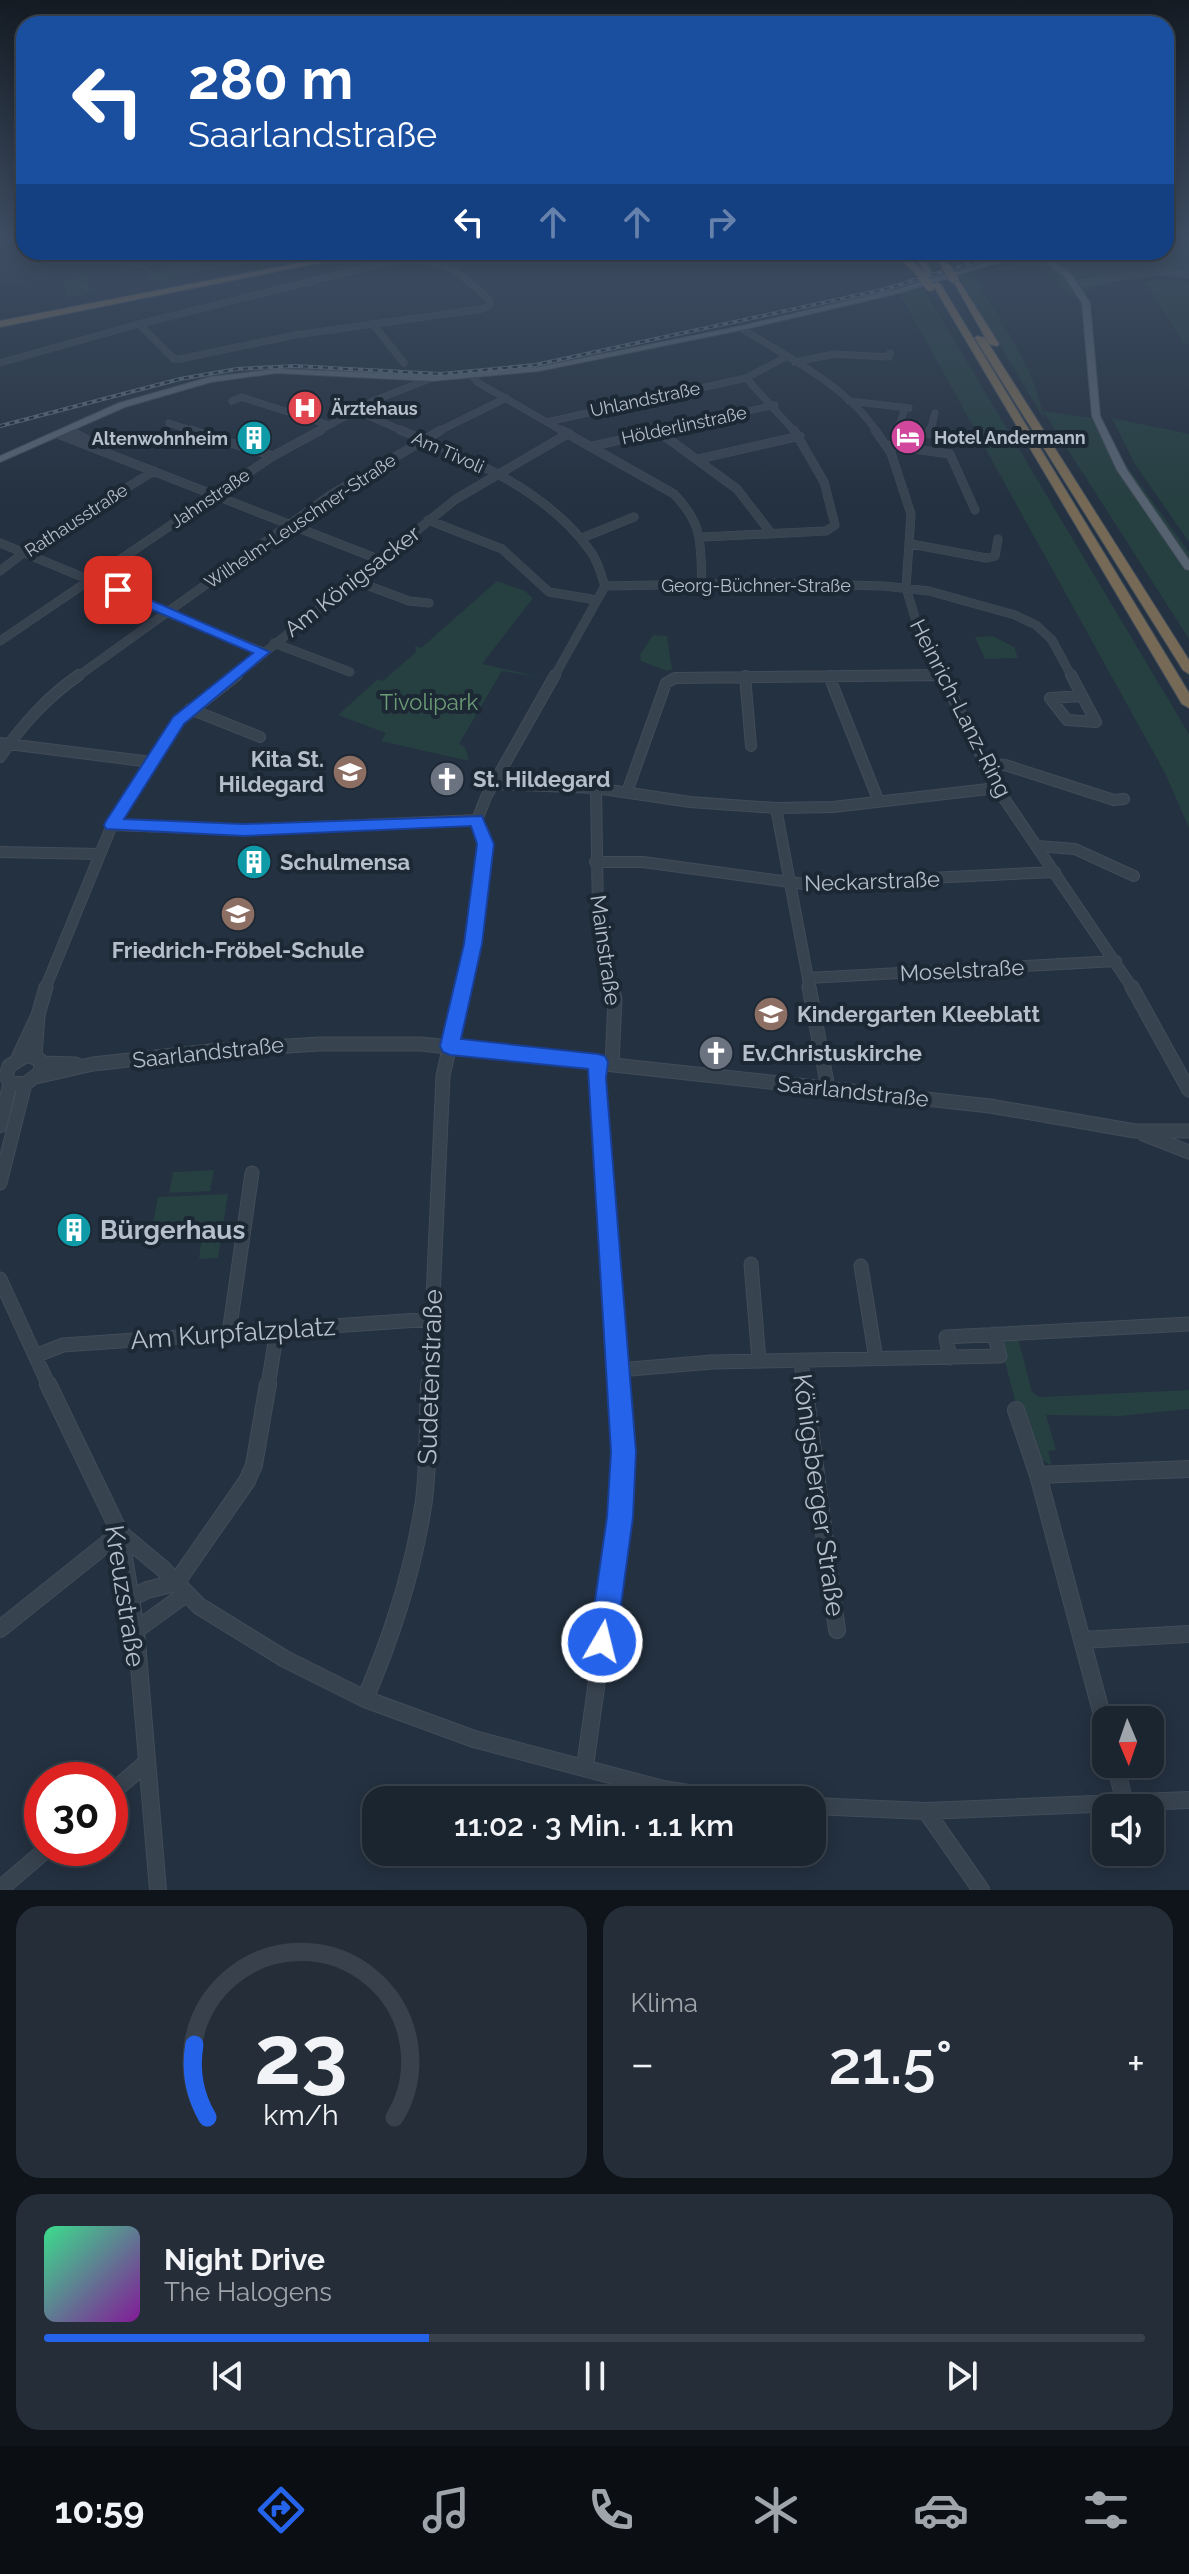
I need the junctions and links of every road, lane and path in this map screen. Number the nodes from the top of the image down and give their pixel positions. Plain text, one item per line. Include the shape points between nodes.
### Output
1 (141, 326) joint
2 (351, 326) edge
3 (375, 326) edge
4 (749, 326) edge
5 (960, 326) edge
6 (970, 326) edge
7 (1089, 326) edge
8 (746, 327) junction
9 (871, 354) dead end
10 (790, 359) junction
11 (404, 363) dead end
12 (0, 365) edge
13 (473, 376) junction
14 (432, 378) junction
15 (746, 378) junction
16 (506, 398) junction
17 (232, 401) dead end
18 (849, 401) junction
19 (775, 405) junction
20 (355, 410) junction
21 (935, 413) dead end
22 (547, 422) junction
23 (169, 423) dead end
24 (326, 424) junction
25 (68, 429) junction
26 (898, 429) dead end
27 (659, 432) junction
28 (569, 433) junction
29 (58, 434) junction
30 (929, 434) dead end
31 (800, 436) junction
32 (421, 440) junction
33 (886, 445) junction
34 (593, 446) junction
35 (107, 452) junction
36 (273, 456) junction
37 (4, 457) edge
38 (699, 459) junction
39 (154, 471) junction
40 (497, 474) junction
41 (215, 496) junction
42 (975, 510) dead end
43 (634, 517) dead end
44 (428, 520) junction
45 (289, 525) junction
46 (771, 533) junction
47 (703, 537) junction
48 (582, 538) junction
49 (998, 539) dead end
50 (0, 543) edge
51 (911, 544) junction
52 (24, 552) junction
53 (378, 559) junction
54 (1189, 567) edge
55 (0, 571) edge
56 (90, 579) junction
57 (353, 580) junction
58 (702, 583) junction
59 (605, 586) junction
60 (906, 588) junction
61 (597, 600) junction
62 (429, 603) dead end
63 (168, 611) junction
64 (0, 641) edge
65 (274, 643) junction
66 (263, 652) junction
67 (1189, 670) edge
68 (350, 672) dead end
69 (942, 675) junction
70 (745, 676) junction
71 (829, 676) junction
72 (1082, 696) junction
73 (1189, 704) edge
74 (190, 709) junction
75 (260, 737) dead end
76 (4, 744) edge
77 (751, 746) dead end
78 (0, 757) edge
79 (151, 762) junction
80 (984, 763) junction
81 (494, 784) junction
82 (596, 788) junction
83 (997, 788) junction
84 (627, 792) junction
85 (1124, 799) dead end
86 (879, 802) junction
87 (776, 808) junction
88 (477, 820) junction
89 (112, 825) junction
90 (1037, 846) junction
91 (0, 852) edge
92 (99, 854) junction
93 (595, 862) junction
94 (1055, 872) junction
95 (1134, 876) dead end
96 (790, 883) junction
97 (1116, 961) junction
98 (808, 978) junction
99 (38, 1015) junction
100 (450, 1046) junction
101 (39, 1060) junction
102 (605, 1063) junction
103 (92, 1065) junction
104 (7, 1072) edge
105 (31, 1081) junction
106 (828, 1088) junction
107 (1189, 1090) edge
108 (0, 1126) edge
109 (1135, 1131) junction
110 (1189, 1131) edge
111 (1189, 1152) edge
112 (252, 1173) dead end
113 (0, 1183) edge
114 (751, 1264) dead end
115 (861, 1266) dead end
116 (0, 1279) edge
117 (433, 1319) junction
118 (1189, 1324) edge
119 (277, 1330) junction
120 (229, 1333) junction
121 (994, 1334) junction
122 (35, 1356) junction
123 (950, 1358) junction
124 (876, 1359) junction
125 (801, 1360) junction
126 (759, 1361) junction
127 (619, 1370) junction
128 (1016, 1410) dead end
129 (1189, 1469) edge
130 (1038, 1475) junction
131 (120, 1533) junction
132 (181, 1589) junction
133 (131, 1598) junction
134 (0, 1629) edge
135 (136, 1630) junction
136 (837, 1630) dead end
137 (1189, 1634) edge
138 (1082, 1640) junction
139 (365, 1699) junction
140 (1100, 1706) edge
141 (146, 1763) junction
142 (585, 1766) junction
143 (128, 1778) edge
144 (653, 1786) edge
145 (1189, 1800) edge
146 (1164, 1801) edge
147 (1092, 1804) edge
148 (826, 1807) edge
149 (926, 1811) junction
150 (27, 1866) edge
151 (0, 1889) edge
152 (158, 1890) edge
153 (981, 1890) edge

1 - 2 street via 174,359
1 - 12 street
3 - 11 street
4 - 8 main road
5 - 73 highway
6 - 67 highway
7 - 54 main road via 1096,416 1122,470
8 - 10 street, Heinrich-Lanz-Ring
8 - 13 main road via 556,367
9 - 10 street, Uhlandstraße
10 - 15 street, Uhlandstraße
10 - 18 street, Heinrich-Lanz-Ring
13 - 14 main road
13 - 16 street
14 - 20 street, Jahnstraße
14 - 25 main road via 310,370 245,374 143,398
15 - 19 street
15 - 22 street, Uhlandstraße
16 - 22 street
16 - 32 street, Wilhelm-Leuschner-Straße
17 - 24 street via 241,397
18 - 26 street via 907,408
18 - 33 street, Heinrich-Lanz-Ring
19 - 27 street, Hölderlinstraße
19 - 31 street
20 - 24 street, Jahnstraße
20 - 32 street, Am Tivoli
21 - 30 street
22 - 28 street
23 - 36 street
24 - 36 street, Jahnstraße
25 - 29 main road
25 - 35 street
27 - 34 street, Hölderlinstraße
27 - 38 street
28 - 34 street
28 - 40 street, Am Königsacker
29 - 35 street
29 - 37 main road
31 - 38 street
31 - 46 street via 823,477 835,525 826,531
32 - 40 street, Am Tivoli
32 - 45 street, Wilhelm-Leuschner-Straße
33 - 42 street via 950,454
33 - 51 street, Heinrich-Lanz-Ring via 908,497
34 - 47 street via 674,494
35 - 39 street
36 - 41 street, Jahnstraße
38 - 46 street via 747,499
39 - 41 street
39 - 52 street, Rathausstraße
40 - 44 street, Am Königsacker
40 - 48 street, Am Tivoli
41 - 45 street
41 - 56 street, Jahnstraße
43 - 48 street
44 - 53 street, Am Königsacker
44 - 61 street via 502,549 549,592
45 - 53 street
45 - 63 street, Wilhelm-Leuschner-Straße
46 - 47 street
47 - 58 street
48 - 59 street via 600,566
49 - 51 street via 995,556 986,558
50 - 52 street
51 - 60 street, Heinrich-Lanz-Ring
52 - 55 street, Rathausstraße
52 - 56 street
53 - 57 street, Am Königsacker
56 - 63 street
56 - 64 street, Jahnstraße
57 - 62 street
57 - 65 street, Am Königsacker
58 - 59 street, Georg-Büchner-Straße
58 - 60 street, Georg-Büchner-Straße
59 - 61 street
60 - 69 street, Heinrich-Lanz-Ring via 913,616
60 - 72 street, Georg-Büchner-Straße via 1036,625 1052,640
61 - 81 street
63 - 66 street
63 - 76 street, Wilhelm-Leuschner-Straße via 55,692
65 - 66 street, Am Königsacker
65 - 68 street
66 - 74 street, Am Königsacker
69 - 71 street
69 - 80 street, Heinrich-Lanz-Ring
70 - 71 street
70 - 77 street
70 - 84 street via 675,678 666,683
71 - 86 street
72 - 72 street via 1096,722 1066,722 1050,698
74 - 75 street
74 - 79 street, Am Königsacker
76 - 78 street, Wilhelm-Leuschner-Straße
76 - 79 street
79 - 89 street, Am Königsacker
80 - 83 street, Heinrich-Lanz-Ring
80 - 85 street
81 - 82 street
81 - 88 street
82 - 84 street
82 - 93 street, Mainstraße
83 - 86 street
83 - 90 street, Heinrich-Lanz-Ring
84 - 87 street
86 - 87 street
87 - 96 street
88 - 89 street via 244,830
88 - 100 street, Sudetenstraße via 485,844 473,944
89 - 92 street, Am Königsacker
90 - 94 street, Heinrich-Lanz-Ring
90 - 95 street via 1060,846
91 - 92 street
92 - 99 street, Am Königsacker
93 - 96 street, Neckarstraße via 643,862
93 - 102 street, Mainstraße via 598,918 615,999
94 - 96 street, Neckarstraße
94 - 97 street, Heinrich-Lanz-Ring
96 - 98 street
97 - 98 street, Moselstraße
97 - 107 street, Heinrich-Lanz-Ring
98 - 106 street
99 - 101 street, Am Königsacker
99 - 104 street, Am Königsacker
100 - 102 street, Saarlandstraße
100 - 103 street, Saarlandstraße via 325,1041
100 - 117 street, Sudetenstraße via 440,1125
101 - 103 street, Saarlandstraße
101 - 104 street, Saarlandstraße
101 - 105 street, Am Königsacker
102 - 106 street, Saarlandstraße
102 - 127 street, Mainstraße via 596,1078
103 - 105 street, Saarlandstraße
104 - 105 street, Saarlandstraße
104 - 108 street
105 - 113 street
106 - 109 street, Saarlandstraße via 990,1106
109 - 110 street, Saarlandstraße
109 - 111 street, Saarlandstraße
112 - 120 street
114 - 126 street
115 - 124 street
116 - 122 street, Kreuzstraße
117 - 119 street, Am Kurpfalzplatz
117 - 139 street, Sudetenstraße via 424,1498 413,1560 388,1648
118 - 121 street
119 - 120 street, Am Kurpfalzplatz
119 - 132 street via 254,1465
120 - 122 street, Am Kurpfalzplatz via 63,1345
121 - 123 street via 946,1337
121 - 123 street via 1000,1356
122 - 131 street, Kreuzstraße
123 - 124 street
124 - 125 street
125 - 126 street
125 - 136 street, Königsberger Straße
126 - 127 street
127 - 142 street, Mainstraße via 620,1517
128 - 130 street
129 - 130 street
130 - 138 street
131 - 132 street
131 - 133 street, Kreuzstraße
131 - 134 street
132 - 133 street via 147,1590
132 - 135 street
132 - 139 street via 262,1646
133 - 135 street, Kreuzstraße
135 - 141 street, Kreuzstraße
137 - 138 street
138 - 140 street
139 - 142 street via 474,1739
141 - 143 street
141 - 152 street, Kreuzstraße
142 - 144 street
145 - 146 street
147 - 149 street
148 - 149 street
149 - 153 street
150 - 151 street

